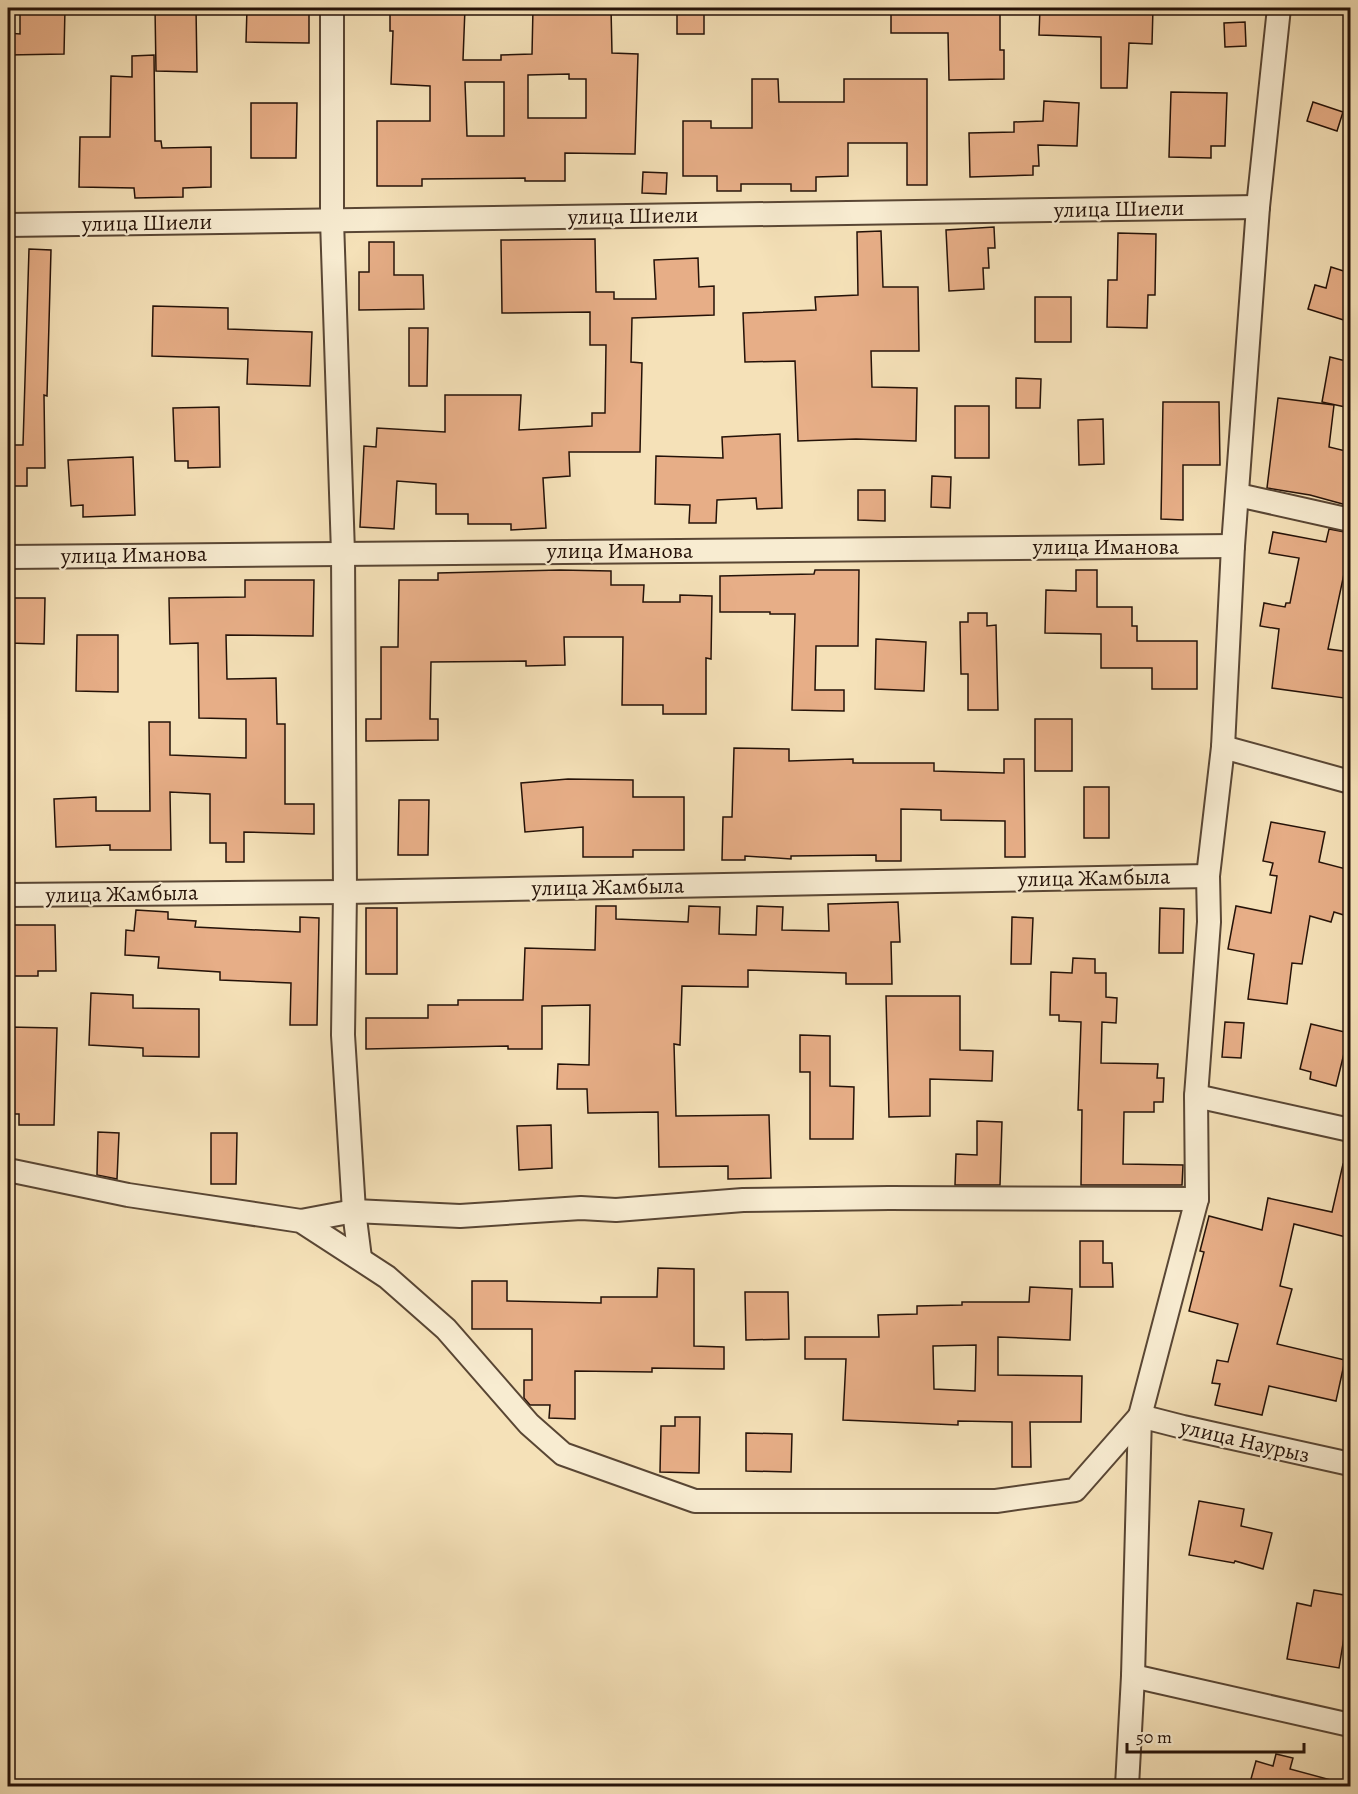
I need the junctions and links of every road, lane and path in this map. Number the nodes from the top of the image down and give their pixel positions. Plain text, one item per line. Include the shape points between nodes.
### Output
1 (332, 8) edge
2 (1279, 8) edge
3 (1258, 207) junction
4 (332, 220) junction
5 (8, 225) edge
6 (1238, 495) junction
7 (1350, 520) edge
8 (1233, 546) junction
9 (343, 553) junction
10 (8, 557) edge
11 (1223, 747) junction
12 (1350, 782) edge
13 (1208, 876) junction
14 (345, 892) junction
15 (8, 895) edge
16 (1196, 1096) junction
17 (1350, 1130) edge
18 (8, 1170) edge
19 (1197, 1199) junction
20 (354, 1211) junction
21 (301, 1221) junction
22 (360, 1258) junction
23 (1140, 1416) junction
24 (1350, 1464) edge
25 (1133, 1676) junction
26 (1350, 1725) edge
27 (1127, 1786) edge

1 - 4 street
2 - 3 street
3 - 4 street, улица Шиели
3 - 6 street
4 - 5 street, улица Шиели
4 - 9 street
6 - 7 street
6 - 8 street
8 - 9 street, улица Иманова
8 - 11 street
9 - 10 street, улица Иманова
9 - 14 street
11 - 12 street
11 - 13 street
13 - 14 street, улица Жамбыла
13 - 16 street via 1209,922
14 - 15 street, улица Жамбыла
14 - 20 street via 343,1035
16 - 17 street
16 - 19 street
18 - 21 street via 128,1196
19 - 20 street via 743,1200 460,1216
19 - 23 street
20 - 21 street
20 - 22 street
21 - 22 street
22 - 23 street via 446,1329 529,1424 563,1454 695,1501 996,1501 1075,1490
23 - 24 street, улица Наурыз
23 - 25 street
25 - 26 street
25 - 27 street

